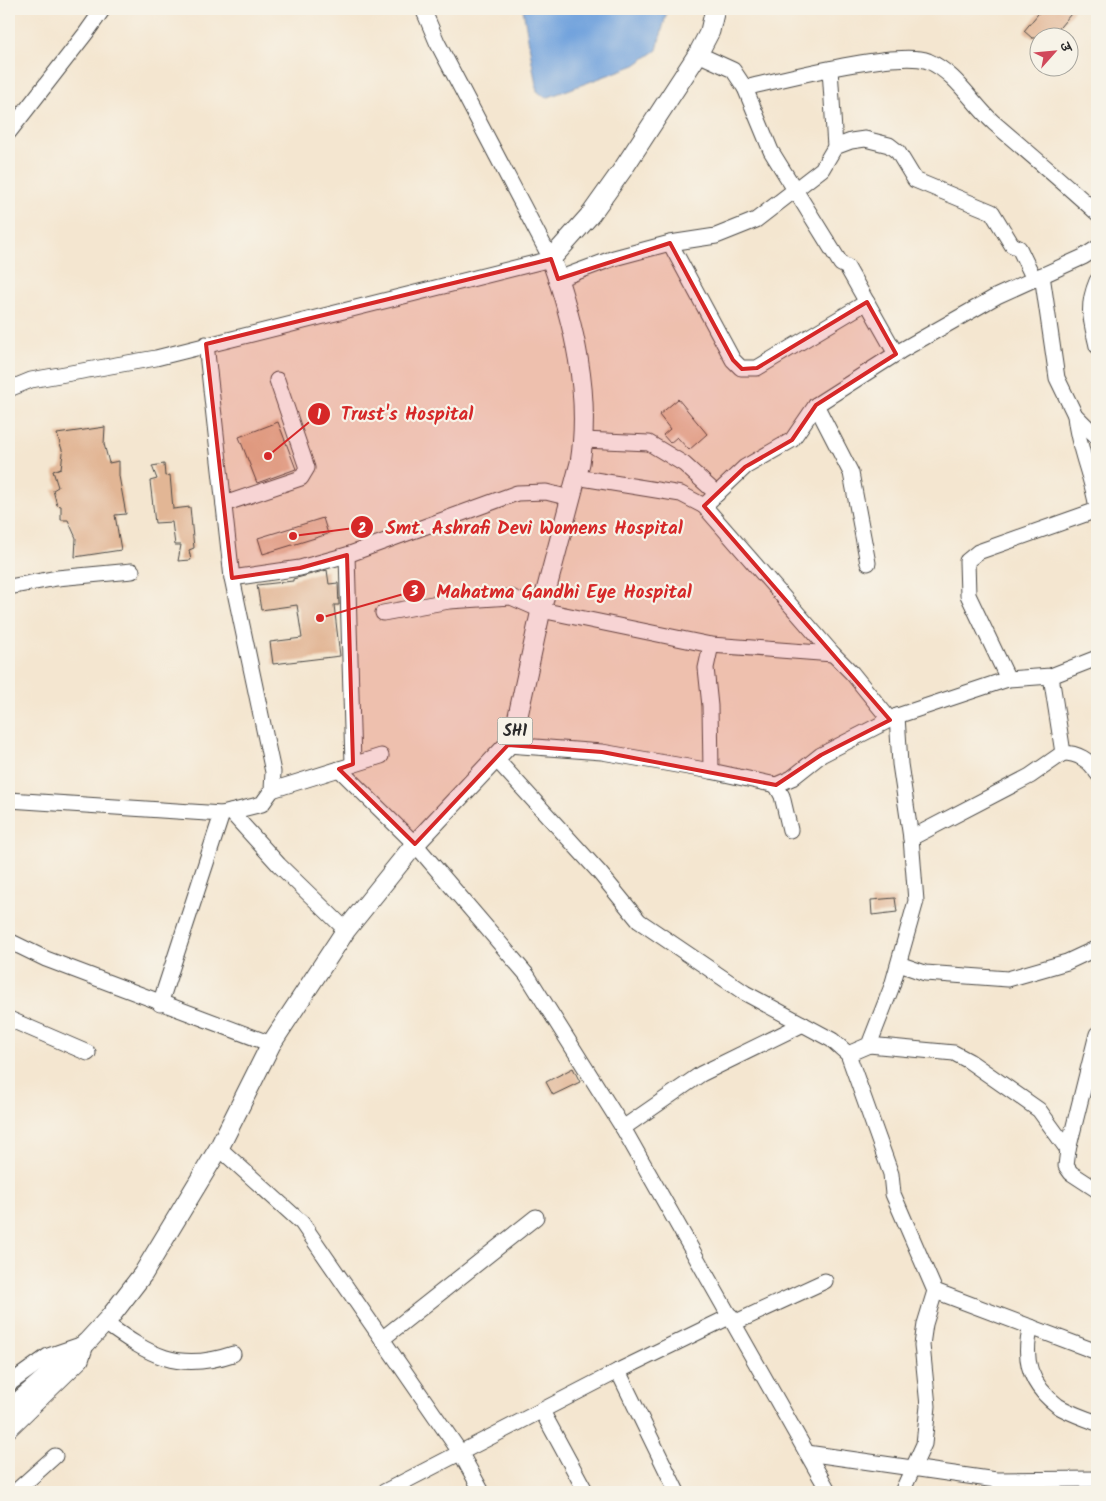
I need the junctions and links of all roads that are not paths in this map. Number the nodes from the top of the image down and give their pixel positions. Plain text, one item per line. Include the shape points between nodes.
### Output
1 (102, 9) edge
2 (423, 9) edge
3 (715, 9) edge
4 (698, 54) junction
5 (830, 69) junction
6 (745, 88) junction
7 (9, 132) edge
8 (835, 147) junction
9 (796, 189) junction
10 (1097, 213) edge
11 (670, 243) junction
12 (1097, 248) edge
13 (552, 259) junction
14 (1038, 277) junction
15 (558, 279) junction
16 (1097, 281) edge
17 (867, 302) junction
18 (206, 344) junction
19 (1097, 346) edge
20 (896, 354) junction
21 (278, 380) dead end
22 (9, 389) edge
23 (816, 405) junction
24 (1075, 415) junction
25 (1097, 436) edge
26 (584, 440) junction
27 (576, 477) junction
28 (717, 494) junction
29 (570, 498) junction
30 (224, 504) junction
31 (704, 506) junction
32 (1097, 509) edge
33 (347, 555) junction
34 (868, 562) dead end
35 (132, 571) dead end
36 (232, 578) junction
37 (9, 587) edge
38 (540, 610) junction
39 (383, 613) dead end
40 (711, 645) junction
41 (832, 654) junction
42 (1097, 658) edge
43 (1051, 676) junction
44 (1008, 679) junction
45 (893, 718) junction
46 (502, 752) junction
47 (1063, 753) junction
48 (381, 756) dead end
49 (346, 767) junction
50 (711, 771) junction
51 (1097, 773) edge
52 (776, 785) junction
53 (272, 790) junction
54 (9, 800) edge
55 (227, 813) junction
56 (790, 830) dead end
57 (911, 838) junction
58 (415, 844) junction
59 (346, 930) junction
60 (9, 941) edge
61 (1097, 948) edge
62 (898, 964) junction
63 (160, 1004) junction
64 (9, 1019) edge
65 (803, 1024) junction
66 (1097, 1034) edge
67 (271, 1044) junction
68 (869, 1044) junction
69 (88, 1053) dead end
70 (848, 1054) junction
71 (623, 1128) junction
72 (219, 1148) junction
73 (1068, 1150) junction
74 (1097, 1190) edge
75 (536, 1217) dead end
76 (825, 1281) dead end
77 (935, 1292) junction
78 (732, 1319) junction
79 (105, 1323) junction
80 (1032, 1327) junction
81 (382, 1339) junction
82 (87, 1342) junction
83 (1097, 1352) edge
84 (233, 1354) dead end
85 (618, 1371) junction
86 (9, 1384) edge
87 (9, 1410) edge
88 (542, 1411) junction
89 (1097, 1423) edge
90 (9, 1430) edge
91 (460, 1452) junction
92 (807, 1453) junction
93 (54, 1456) dead end
94 (914, 1469) junction
95 (1097, 1479) edge
96 (996, 1486) edge
97 (15, 1492) edge
98 (384, 1492) edge
99 (482, 1492) edge
100 (586, 1492) edge
101 (677, 1492) edge
102 (829, 1492) edge
103 (902, 1492) edge

1 - 7 street
2 - 13 street via 436,42
3 - 4 main road via 710,31
4 - 6 street via 733,70
4 - 13 main road via 591,214
5 - 6 street
5 - 8 street
5 - 10 street via 894,59 927,60 947,72 993,122
6 - 9 street via 771,151
8 - 9 street via 822,169
8 - 14 street via 865,139 889,145 898,152 915,180 992,212 1012,245 1018,248
9 - 11 street via 756,220 716,236
9 - 17 street
11 - 15 street via 614,258
11 - 17 street via 733,360 741,368 757,368
12 - 14 street
13 - 15 main road, SH1
13 - 18 street
14 - 20 street
14 - 24 street via 1057,378
15 - 26 main road, SH1 via 569,314 580,376
16 - 19 street via 1089,313
17 - 20 street
18 - 22 street via 156,358 31,380
18 - 30 street
20 - 23 street
21 - 30 street via 306,472 301,478
23 - 28 street via 792,440 745,468
23 - 34 street via 851,473
24 - 25 street
24 - 32 street via 1077,440 1095,493
26 - 27 main road, SH1
26 - 28 street via 650,443 684,464
27 - 29 main road, SH1
27 - 31 street via 681,494
28 - 31 street
29 - 33 street via 546,492 517,493
29 - 38 main road, SH1
30 - 36 street
31 - 41 street
32 - 44 street via 978,552 967,561 968,595
33 - 36 street via 300,568
33 - 49 street
35 - 37 street via 57,578
36 - 53 street via 274,772
38 - 39 street via 511,597 491,597
38 - 40 street
38 - 46 main road, SH1 via 520,715
40 - 41 street
40 - 50 street via 706,668
41 - 45 street
42 - 43 street
43 - 44 street
43 - 47 street
44 - 45 street
45 - 52 street via 821,755 792,778
45 - 57 street
46 - 50 street via 602,752
46 - 58 main road, SH1
46 - 65 street via 639,921 745,993
47 - 51 street via 1075,753
47 - 57 street via 1030,776
48 - 49 street
49 - 53 street
49 - 58 street
50 - 52 street
52 - 56 street
53 - 55 street via 262,804
54 - 55 street
55 - 59 street
55 - 63 street
57 - 62 street via 916,902
58 - 59 main road, SH1
58 - 71 street via 527,975
59 - 67 main road, SH1
60 - 63 street
61 - 62 street via 1067,962 1008,979 925,973
62 - 68 street
63 - 67 street
64 - 69 street
65 - 70 street via 832,1040
65 - 71 street via 701,1074
66 - 73 street
67 - 72 main road, SH1
68 - 70 street
68 - 73 street via 954,1053 962,1057 1039,1110
70 - 77 street via 874,1120 891,1174 893,1194
71 - 78 street
72 - 79 main road, SH1 via 143,1274
72 - 81 street via 302,1223
73 - 74 street via 1066,1166 1070,1173
75 - 81 street
76 - 78 street
77 - 80 street
77 - 94 street via 922,1345 928,1406 924,1444
78 - 85 street
78 - 92 street
79 - 82 main road, SH1
79 - 84 street via 151,1353 185,1363 211,1362
80 - 83 street
80 - 89 street via 1026,1355 1040,1390 1059,1407
81 - 91 street
82 - 86 street via 48,1356
82 - 87 main road, SH1
82 - 90 street via 81,1360
85 - 88 street
85 - 101 street
88 - 91 street
88 - 100 street
91 - 98 street
91 - 99 street
92 - 94 street
92 - 102 street
93 - 97 street
94 - 96 street
94 - 103 street
95 - 96 street

